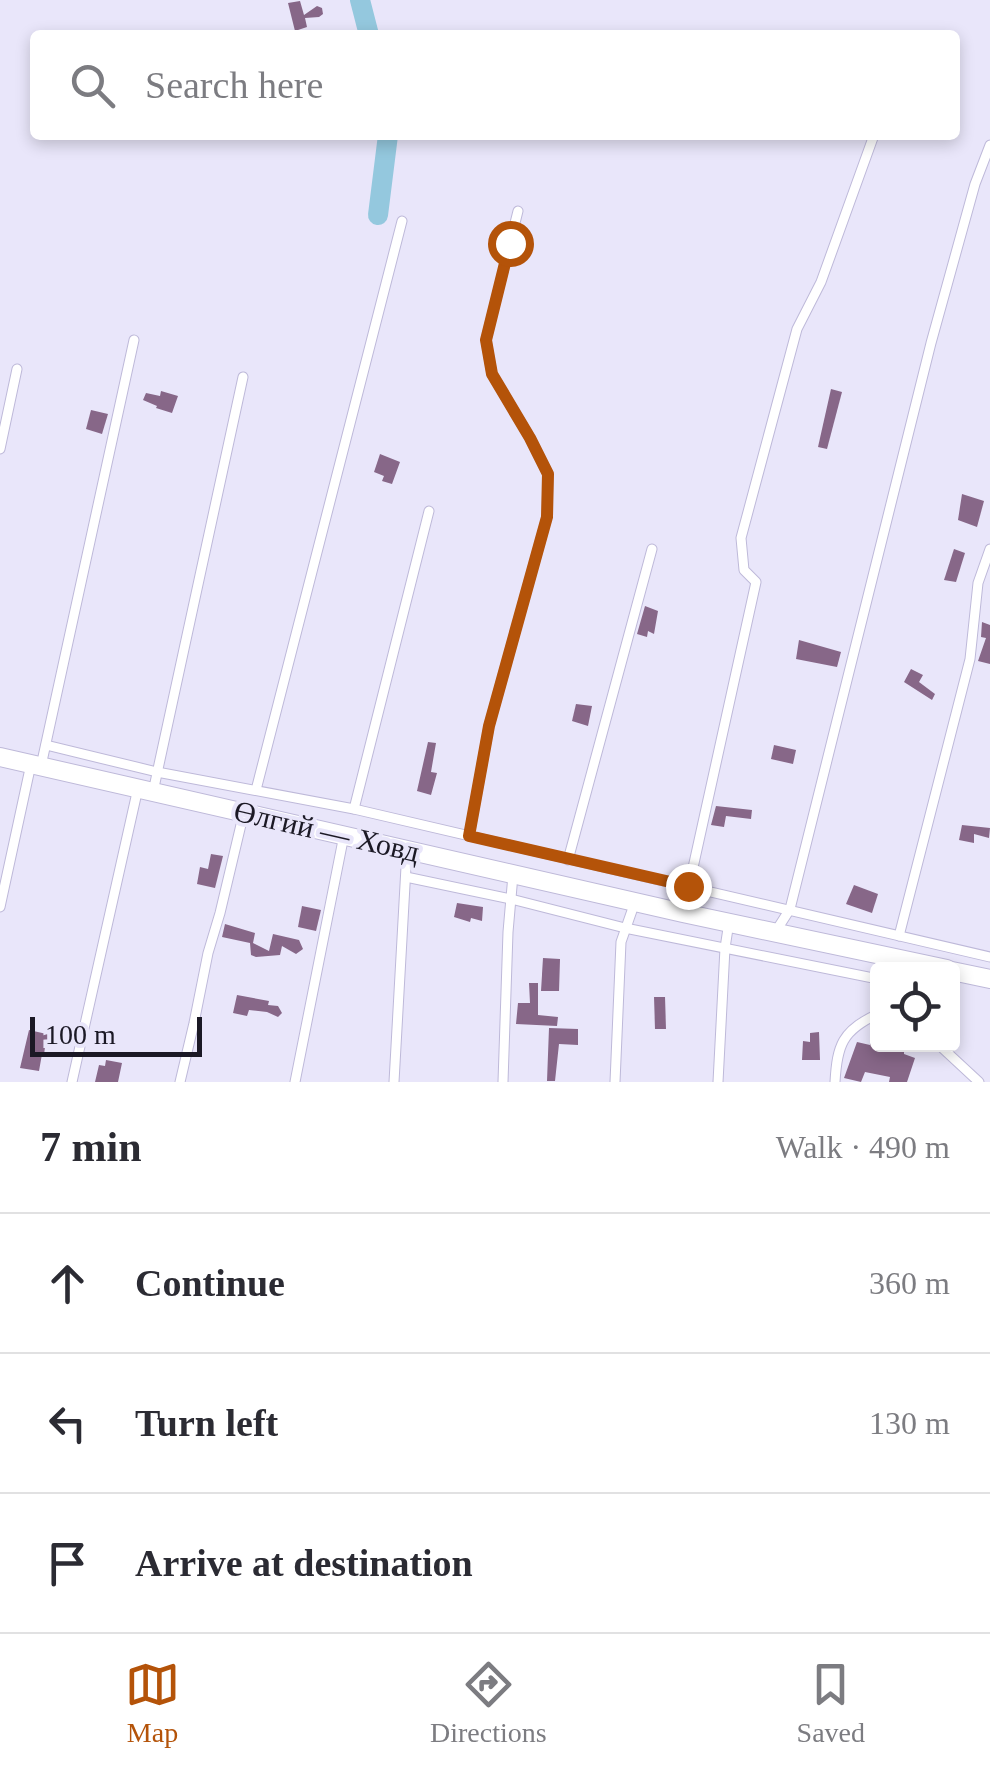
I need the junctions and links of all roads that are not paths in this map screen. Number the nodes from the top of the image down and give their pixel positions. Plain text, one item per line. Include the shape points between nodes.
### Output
1 (872, 140) edge
2 (990, 145) edge
3 (518, 211) dead end
4 (402, 221) dead end
5 (134, 340) dead end
6 (17, 369) dead end
7 (243, 377) dead end
8 (0, 450) edge
9 (429, 511) dead end
10 (652, 549) dead end
11 (990, 549) edge
12 (46, 745) junction
13 (0, 756) edge
14 (36, 765) junction
15 (157, 772) junction
16 (145, 790) junction
17 (256, 790) junction
18 (354, 809) junction
19 (244, 812) junction
20 (344, 835) junction
21 (469, 836) junction
22 (407, 849) junction
23 (568, 860) junction
24 (514, 873) junction
25 (406, 877) junction
26 (688, 886) junction
27 (511, 899) junction
28 (635, 901) junction
29 (0, 907) edge
30 (790, 909) junction
31 (683, 912) junction
32 (729, 922) junction
33 (626, 928) junction
34 (776, 931) junction
35 (899, 936) junction
36 (725, 948) junction
37 (990, 957) edge
38 (902, 962) edge
39 (960, 972) edge
40 (870, 977) edge
41 (990, 979) edge
42 (870, 1017) edge
43 (947, 1052) edge
44 (978, 1080) edge
45 (990, 1080) edge
46 (72, 1082) edge
47 (180, 1082) edge
48 (295, 1082) edge
49 (394, 1082) edge
50 (503, 1082) edge
51 (615, 1082) edge
52 (718, 1082) edge
53 (835, 1082) edge

1 - 26 street via 821,282 796,329 741,538 744,570 756,582
2 - 30 street via 931,344
3 - 21 street via 486,340 492,374 548,474 547,517 489,726
4 - 17 street
5 - 12 street
6 - 8 street
7 - 15 street
9 - 18 street
10 - 23 street
11 - 35 street via 978,583 970,659
12 - 14 street
12 - 15 street
13 - 14 highway, Өлгий — Ховд
14 - 16 highway, Өлгий — Ховд
14 - 29 street
15 - 16 street
15 - 17 street
16 - 19 highway, Өлгий — Ховд
16 - 46 street
17 - 18 street
18 - 21 street
19 - 20 highway, Өлгий — Ховд
19 - 47 street
20 - 22 highway, Өлгий — Ховд
20 - 48 street
21 - 23 street
22 - 24 highway, Өлгий — Ховд
22 - 25 street
23 - 26 street
24 - 27 street
24 - 28 highway, Өлгий — Ховд
25 - 27 street
25 - 49 street
26 - 30 street
26 - 31 street
27 - 33 street
27 - 50 street
28 - 31 highway, Өлгий — Ховд
28 - 33 street
30 - 34 street
30 - 35 street
31 - 32 highway, Өлгий — Ховд
32 - 34 highway, Өлгий — Ховд
32 - 36 street
33 - 36 street
33 - 51 street
34 - 38 highway, Өлгий — Ховд
35 - 37 street
36 - 40 street
36 - 52 street
39 - 41 highway, Өлгий — Ховд
42 - 53 street via 837,1052
43 - 44 street
44 - 45 street

